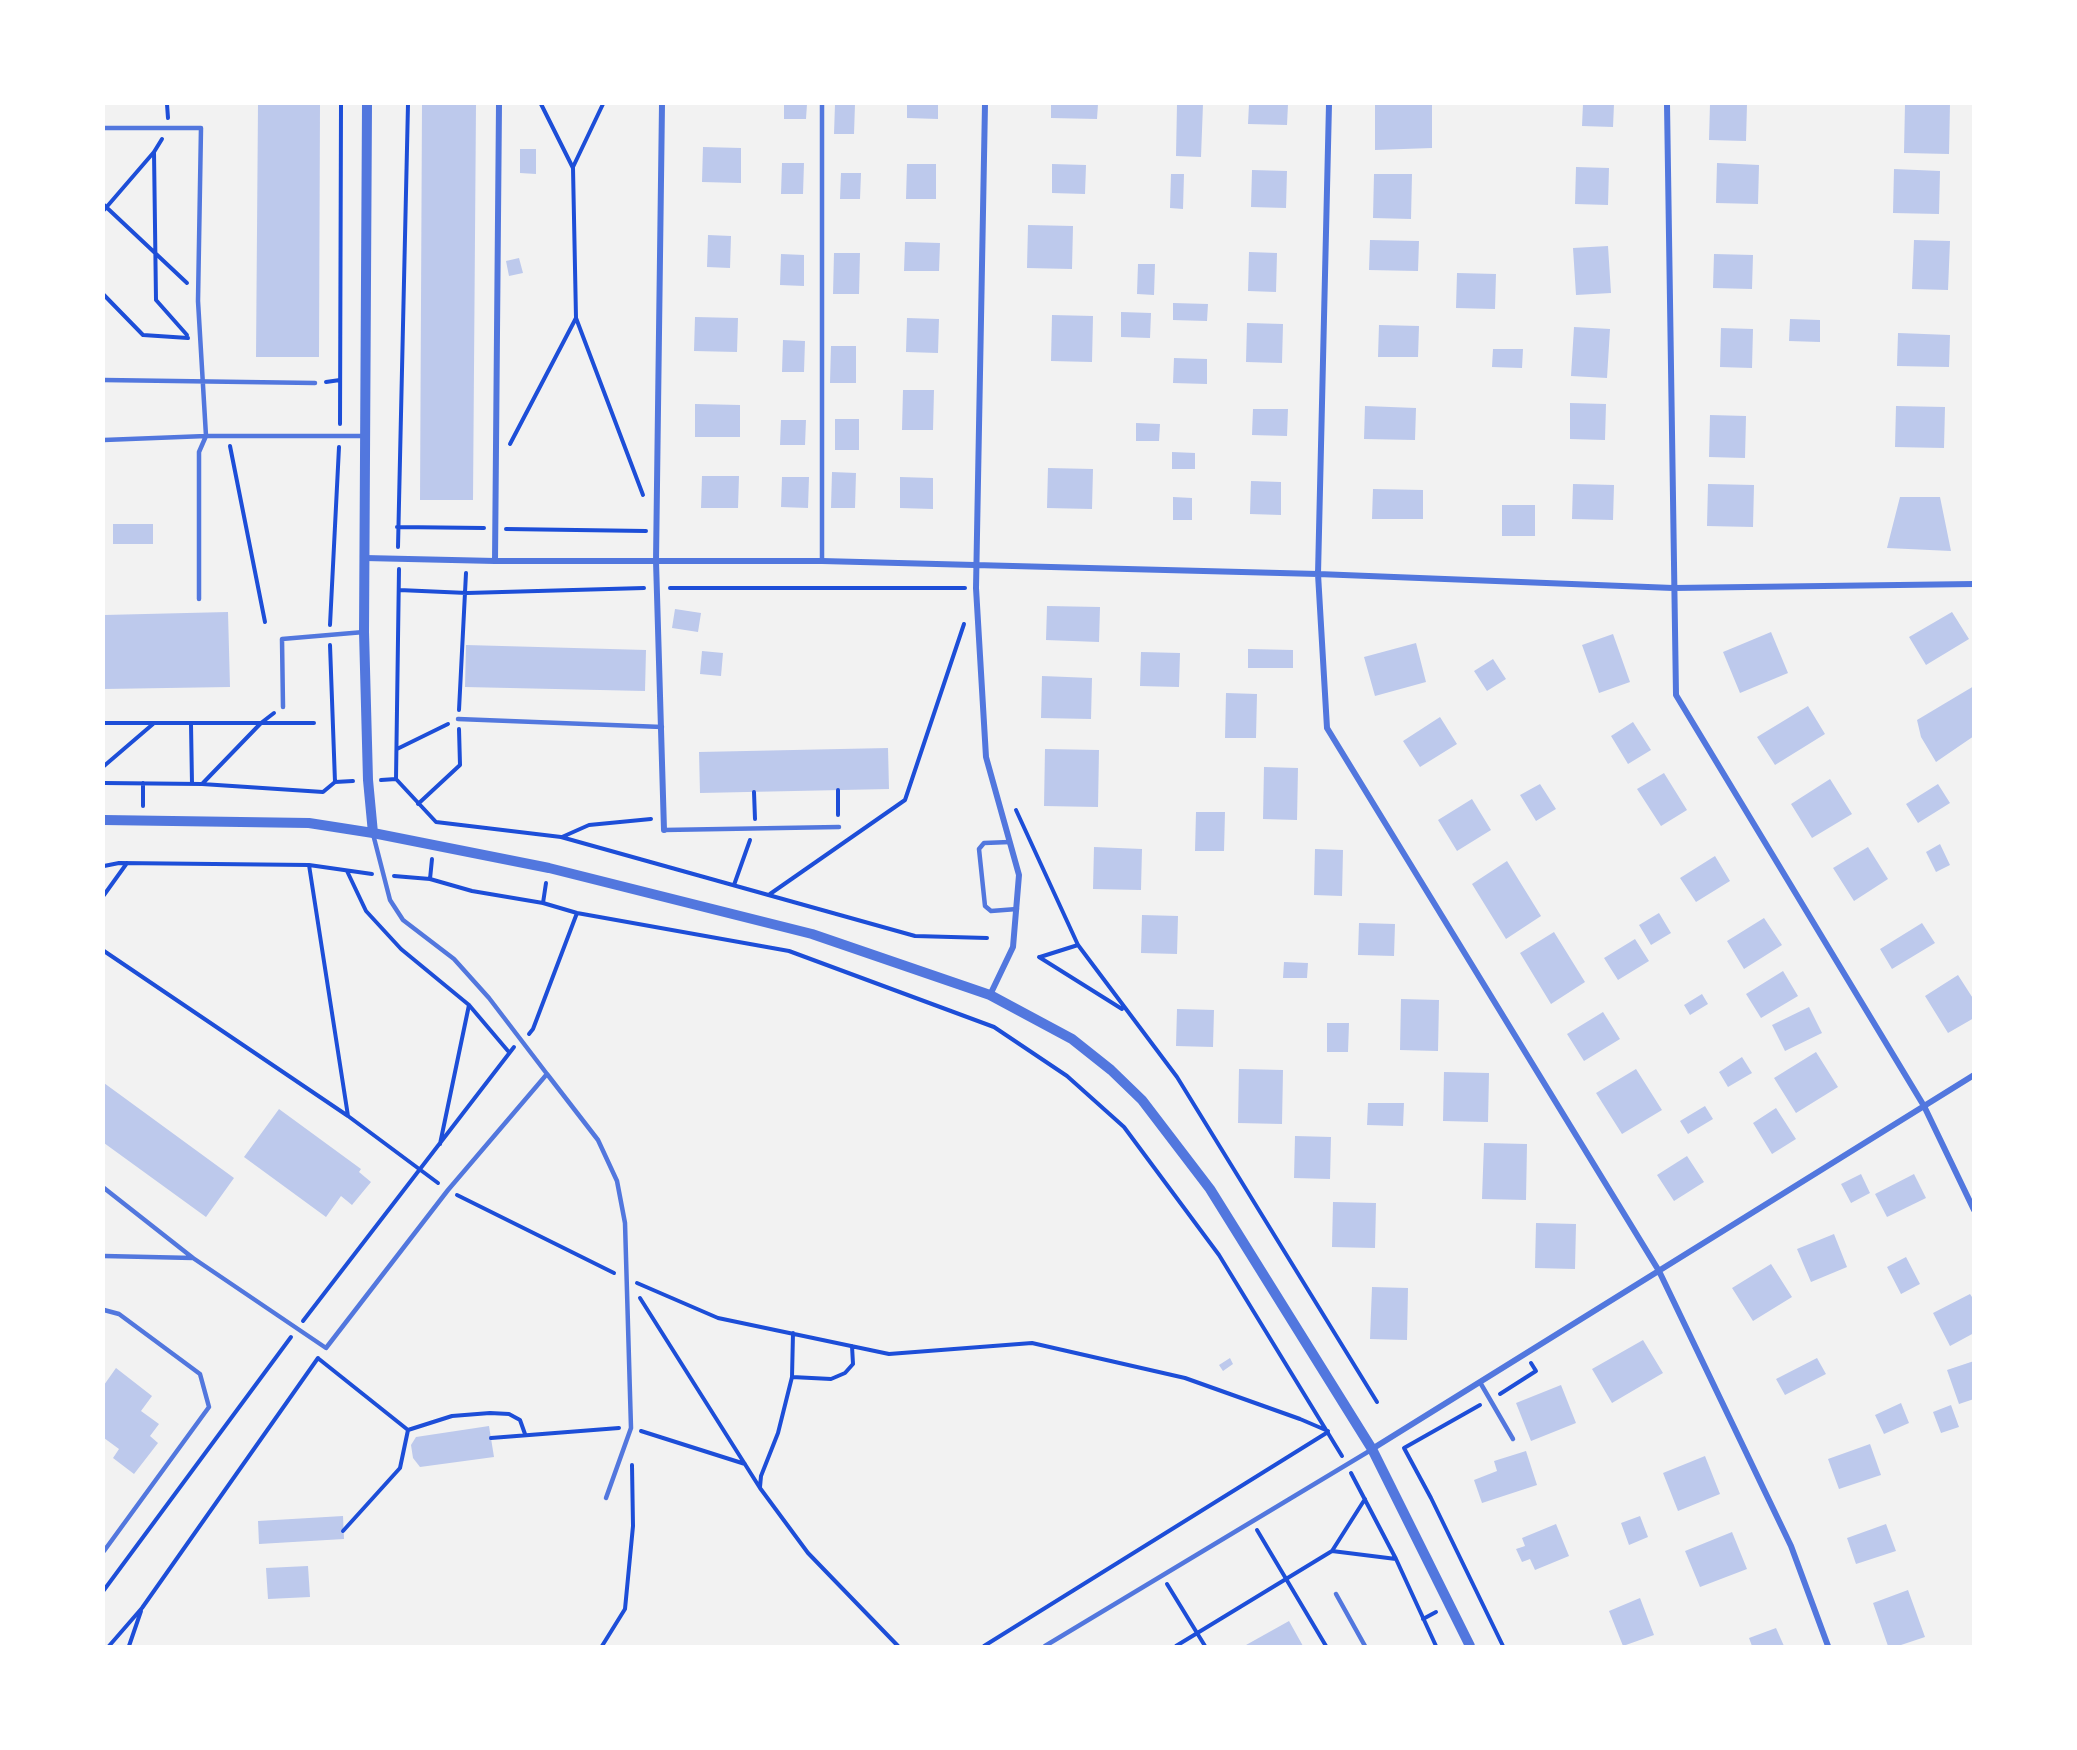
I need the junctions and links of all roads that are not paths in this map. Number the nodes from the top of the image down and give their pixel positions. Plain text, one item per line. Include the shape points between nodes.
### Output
1 (367, 104) edge
2 (499, 104) edge
3 (662, 104) edge
4 (822, 104) edge
5 (985, 104) edge
6 (1329, 104) edge
7 (1667, 104) edge
8 (104, 128) edge
9 (203, 379) junction
10 (104, 380) edge
11 (315, 383) dead end
12 (206, 436) junction
13 (365, 436) junction
14 (104, 440) edge
15 (365, 558) junction
16 (495, 561) junction
17 (656, 561) junction
18 (822, 561) junction
19 (977, 564) junction
20 (1318, 573) junction
21 (1974, 584) edge
22 (1673, 588) junction
23 (199, 598) dead end
24 (363, 632) junction
25 (283, 706) road end
26 (458, 719) road end
27 (662, 727) junction
28 (104, 820) edge
29 (839, 827) dead end
30 (664, 830) joint
31 (373, 833) junction
32 (1010, 842) junction
33 (1017, 909) junction
34 (990, 995) junction
35 (547, 1074) junction
36 (1974, 1076) edge
37 (1924, 1106) junction
38 (104, 1188) edge
39 (1974, 1210) edge
40 (104, 1256) edge
41 (193, 1258) junction
42 (1659, 1270) junction
43 (104, 1310) edge
44 (1481, 1384) junction
45 (1513, 1439) dead end
46 (1372, 1449) junction
47 (606, 1498) dead end
48 (104, 1551) edge
49 (1336, 1594) dead end
50 (1045, 1647) edge
51 (1365, 1647) edge
52 (1470, 1647) edge
53 (1828, 1647) edge

1 - 13 street
2 - 16 street
3 - 17 street
4 - 18 lane
5 - 19 street
6 - 20 street
7 - 22 street
8 - 9 lane via 201,128 198,294
9 - 10 lane
9 - 11 lane
9 - 12 lane
12 - 13 lane
12 - 14 lane
12 - 23 lane via 199,452
13 - 15 street
15 - 16 street
15 - 24 street
16 - 17 street
17 - 18 street
17 - 27 street
18 - 19 street
19 - 20 street
19 - 32 street via 986,757
20 - 22 street
20 - 42 street via 1327,728
21 - 22 street
22 - 37 street via 1676,696
24 - 25 lane via 282,639
24 - 31 street
26 - 27 lane
27 - 30 street
28 - 31 street via 309,823
29 - 30 lane
31 - 34 street via 549,868 812,934
31 - 35 lane via 390,900 403,920 454,959
32 - 33 street via 1019,875
32 - 33 lane via 984,843 979,849 985,906 991,911
33 - 34 street via 1013,947
34 - 46 street via 1072,1039 1142,1100 1210,1189
35 - 41 lane via 448,1190 326,1348
35 - 47 lane via 598,1140 617,1181 625,1223 631,1428
36 - 37 street
37 - 39 street
37 - 42 street
38 - 41 lane
40 - 41 lane
42 - 44 street
42 - 53 street via 1791,1546
43 - 48 lane via 119,1314 200,1374 209,1407
44 - 45 lane
44 - 46 street
46 - 50 lane
46 - 52 street
49 - 51 lane

